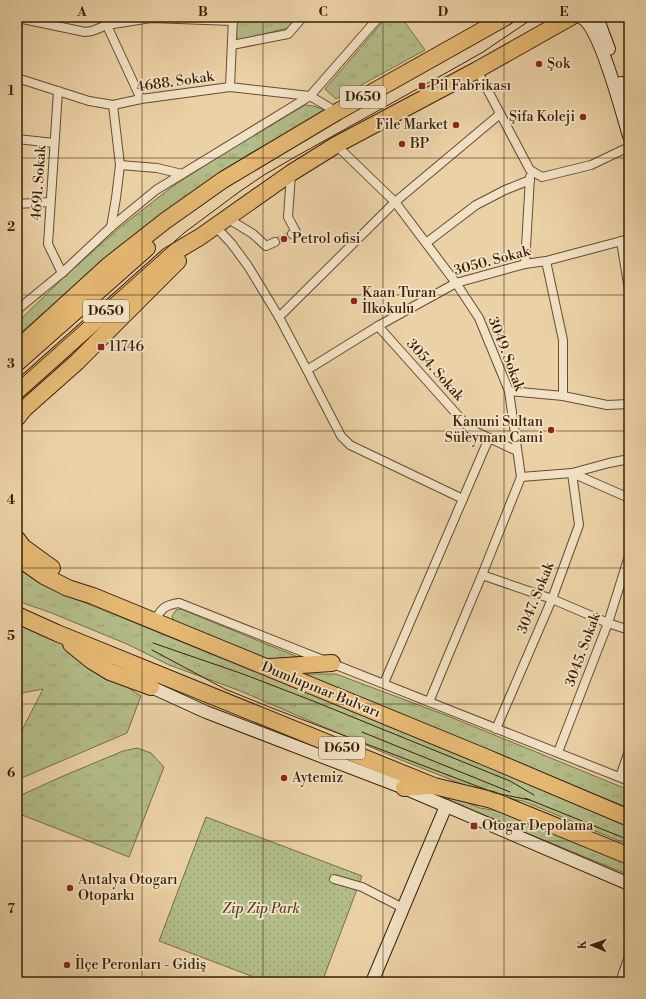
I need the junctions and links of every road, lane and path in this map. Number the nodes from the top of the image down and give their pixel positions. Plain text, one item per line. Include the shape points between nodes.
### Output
1 (18, 17) edge
2 (102, 17) edge
3 (303, 17) edge
4 (379, 17) edge
5 (506, 17) edge
6 (571, 17) edge
7 (580, 17) edge
8 (597, 17) edge
9 (171, 18) edge
10 (233, 19) edge
11 (107, 26) junction
12 (17, 28) edge
13 (602, 43) junction
14 (232, 45) junction
15 (477, 70) junction
16 (17, 78) edge
17 (230, 87) junction
18 (58, 91) junction
19 (310, 96) junction
20 (141, 99) junction
21 (113, 105) junction
22 (629, 106) edge
23 (337, 112) junction
24 (500, 114) junction
25 (629, 136) edge
26 (17, 139) edge
27 (54, 143) junction
28 (336, 145) junction
29 (629, 147) edge
30 (120, 164) junction
31 (530, 170) junction
32 (291, 173) junction
33 (182, 174) junction
34 (223, 180) junction
35 (530, 180) junction
36 (50, 202) junction
37 (395, 202) junction
38 (17, 204) edge
39 (221, 222) junction
40 (111, 228) junction
41 (292, 234) dead end
42 (200, 237) junction
43 (625, 240) edge
44 (275, 242) tunnel mouth
45 (426, 243) junction
46 (546, 261) junction
47 (525, 264) junction
48 (62, 273) junction
49 (456, 282) junction
50 (629, 290) edge
51 (17, 310) edge
52 (279, 316) junction
53 (378, 326) junction
54 (17, 349) edge
55 (17, 363) edge
56 (307, 370) junction
57 (48, 387) junction
58 (17, 391) edge
59 (509, 391) junction
60 (563, 396) junction
61 (629, 404) edge
62 (17, 418) edge
63 (17, 431) edge
64 (489, 438) junction
65 (517, 451) junction
66 (629, 459) edge
67 (572, 473) junction
68 (521, 477) junction
69 (629, 498) edge
70 (463, 499) junction
71 (17, 540) edge
72 (629, 556) edge
73 (17, 557) edge
74 (482, 575) junction
75 (93, 596) junction
76 (552, 599) junction
77 (18, 616) edge
78 (154, 622) junction
79 (608, 623) junction
80 (629, 630) edge
81 (57, 633) junction
82 (332, 663) junction
83 (266, 667) junction
84 (384, 683) junction
85 (151, 687) joint
86 (429, 702) junction
87 (496, 729) junction
88 (629, 751) edge
89 (558, 752) junction
90 (620, 777) junction
91 (629, 781) edge
92 (434, 786) junction
93 (404, 788) junction
94 (446, 806) junction
95 (629, 818) edge
96 (629, 856) edge
97 (334, 879) dead end
98 (629, 884) edge
99 (403, 908) junction
100 (629, 956) edge
101 (372, 982) edge
102 (620, 982) edge

1 - 11 street via 85,32
1 - 12 street
2 - 11 street
3 - 14 street via 288,34
4 - 19 street
5 - 23 highway, D650
6 - 15 highway, D650
7 - 13 street via 588,23
8 - 13 street
9 - 10 street
9 - 11 street via 151,18
10 - 14 street
11 - 20 street
13 - 22 street
13 - 25 street
14 - 17 street
15 - 24 street
15 - 28 highway, D650
16 - 18 street, 4688. Sokak
17 - 19 street, 4688. Sokak
17 - 20 street, 4688. Sokak
18 - 21 street, 4688. Sokak via 89,101
18 - 27 street, 4691. Sokak
19 - 23 street, 4688. Sokak
19 - 33 street
20 - 21 street, 4688. Sokak
21 - 30 street
23 - 34 highway, D650
24 - 31 street
24 - 37 street
26 - 27 street
27 - 36 street, 4691. Sokak
28 - 32 highway, D650
28 - 37 street, 3049. Sokak
29 - 31 street via 591,165 542,177
30 - 33 street
30 - 40 street
31 - 35 street
32 - 39 highway, D650
32 - 41 street via 288,217 296,232
33 - 40 street via 156,190
34 - 54 highway via 109,265
34 - 55 highway, D650
35 - 45 street via 476,205
35 - 47 street
36 - 38 street
36 - 48 street, 4691. Sokak via 48,244
37 - 45 street, 3049. Sokak
37 - 52 street
39 - 42 highway, D650
39 - 44 street via 253,234 266,246
39 - 52 street via 231,243
40 - 48 street
42 - 57 highway via 189,252
42 - 58 highway, D650 via 168,256
43 - 46 street, 3050. Sokak
43 - 50 street
45 - 49 street, 3049. Sokak
46 - 47 street, 3050. Sokak
46 - 60 street via 563,340
47 - 49 street, 3050. Sokak
48 - 51 street
49 - 53 street, 3050. Sokak
49 - 59 street, 3049. Sokak via 479,318
52 - 56 street
53 - 56 street, 3050. Sokak
53 - 64 street, 3054. Sokak via 470,429
56 - 70 street via 341,436 350,445
57 - 62 highway
57 - 63 highway
59 - 60 street
59 - 65 street, 3049. Sokak
60 - 61 street via 607,405
64 - 65 street, 3054. Sokak
64 - 70 street
65 - 68 street, 3049. Sokak
66 - 67 street
67 - 68 street
67 - 69 street
67 - 76 street, 3047. Sokak via 579,525
68 - 74 street
70 - 84 street
71 - 75 highway via 22,547
72 - 79 street, 3045. Sokak
73 - 75 highway, Dumlupınar Bulvarı via 44,576 68,588
74 - 76 street
74 - 86 street
75 - 78 highway, Dumlupınar Bulvarı
76 - 79 street
76 - 87 street, 3047. Sokak
77 - 81 highway, D650
78 - 82 street via 161,610 179,603
78 - 83 highway, Dumlupınar Bulvarı
79 - 80 street
79 - 89 street, 3045. Sokak
81 - 85 highway via 110,672
81 - 92 highway, D650
82 - 83 highway
82 - 84 street
83 - 95 highway, Dumlupınar Bulvarı
84 - 86 street
85 - 93 street via 206,712
86 - 87 street
87 - 89 street
88 - 90 street
89 - 90 street
90 - 91 street
92 - 93 highway
92 - 96 highway, D650 via 492,800
93 - 94 street
94 - 98 street
94 - 99 street
97 - 99 street via 362,887
99 - 101 street
100 - 102 street

